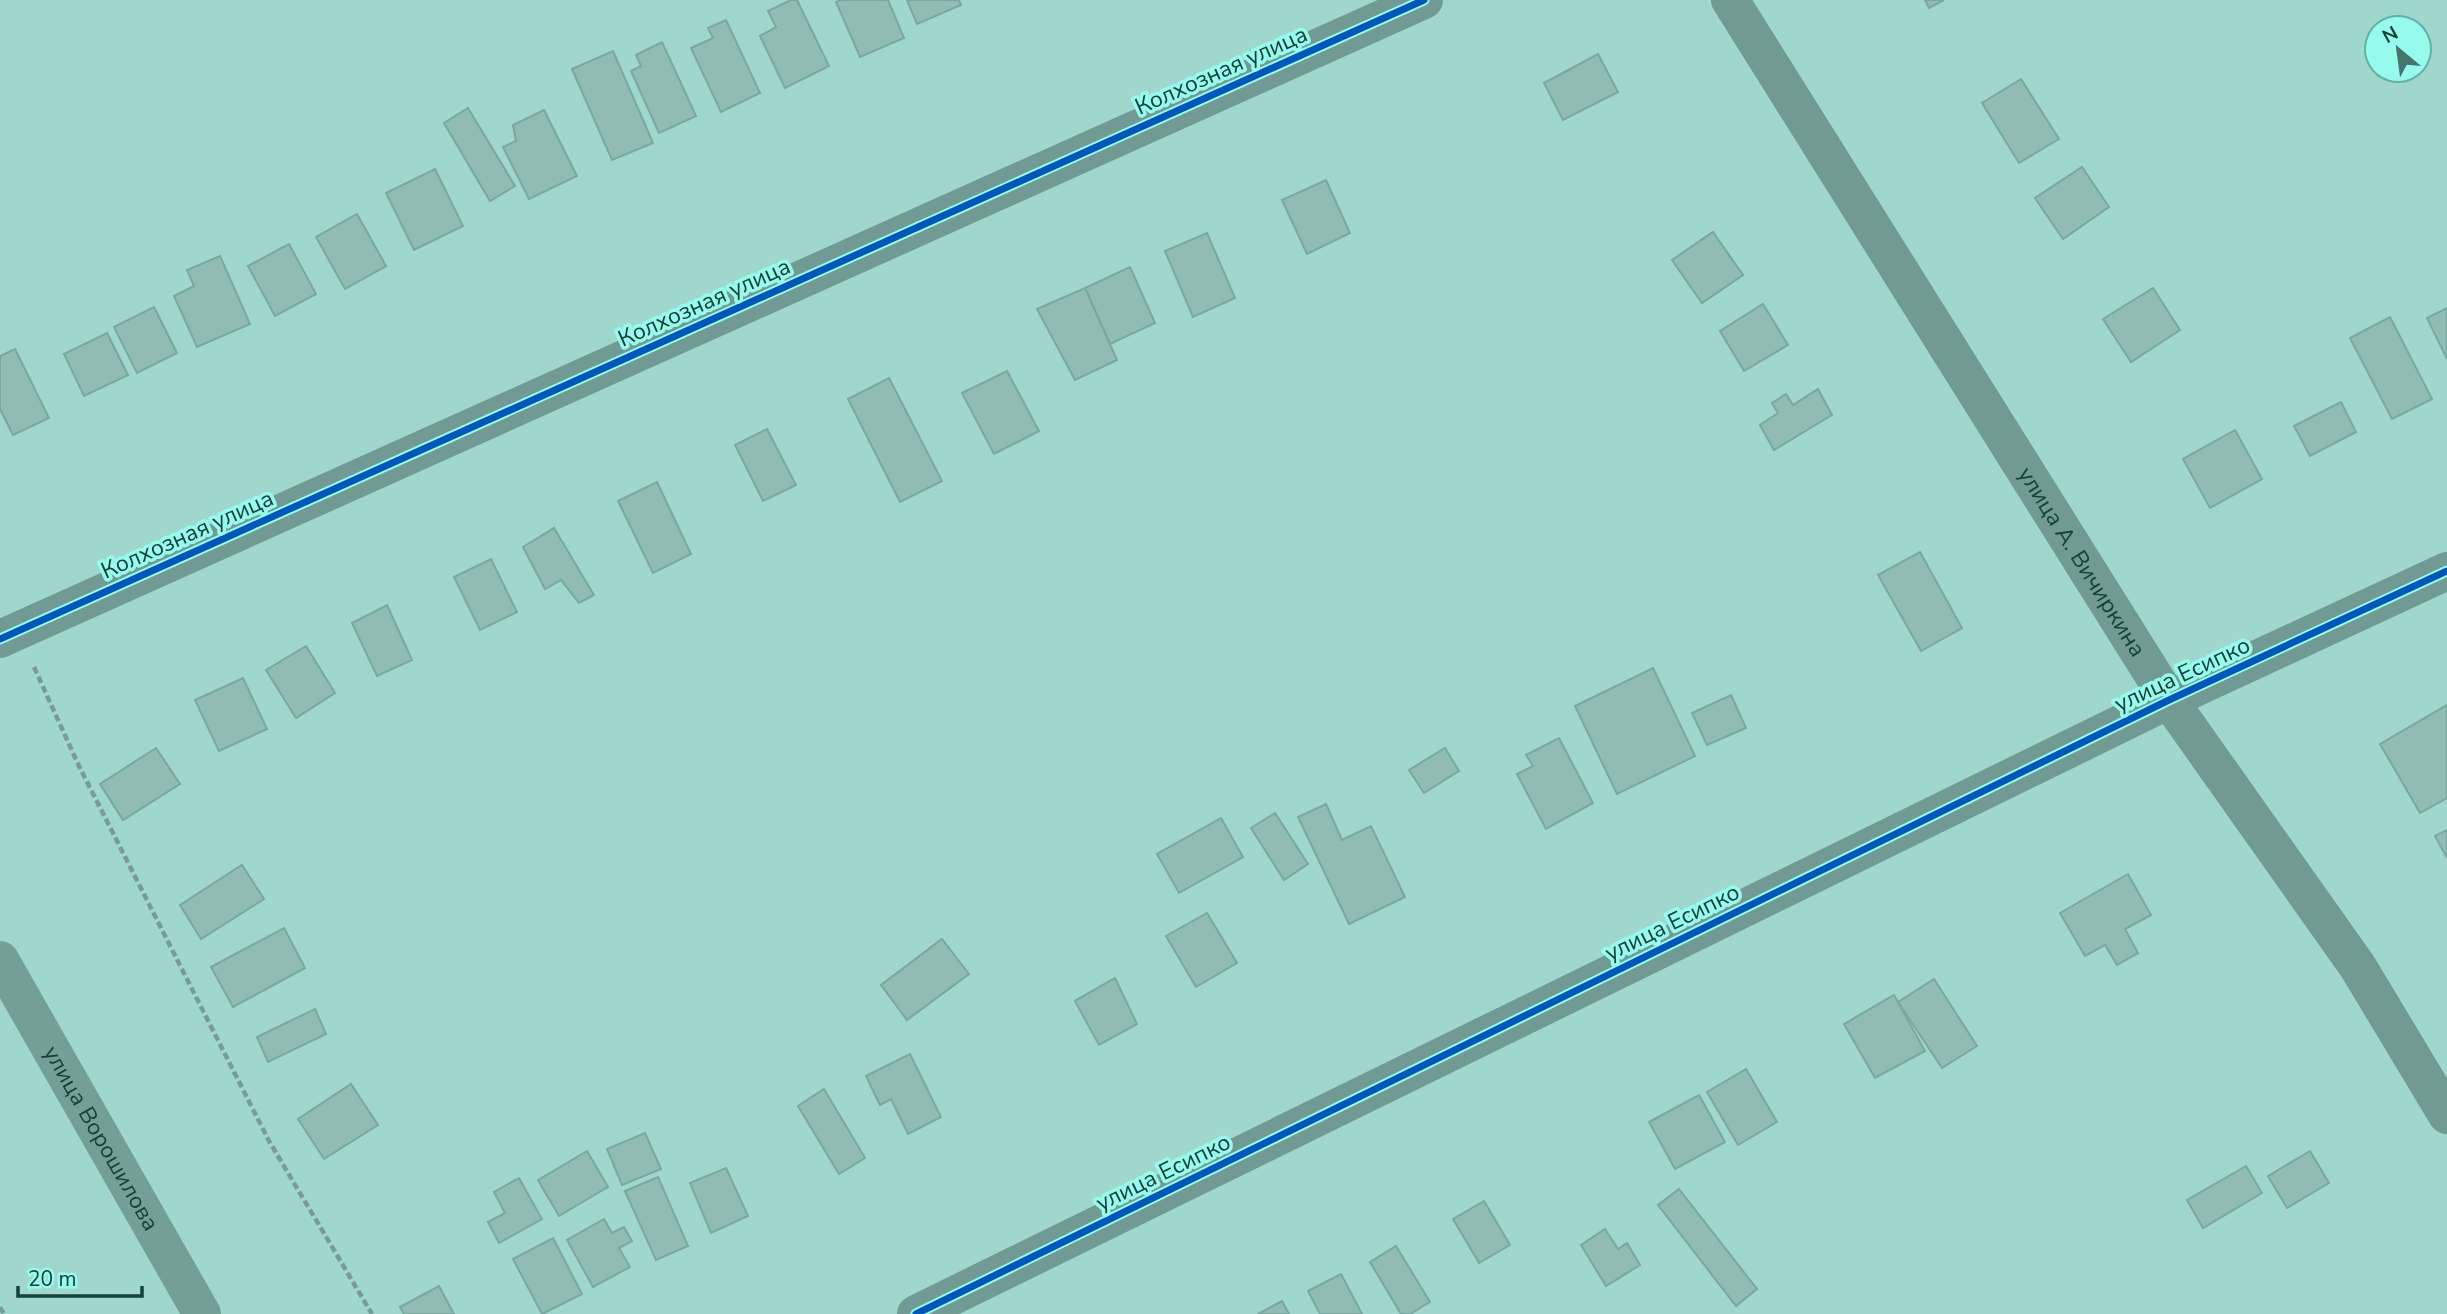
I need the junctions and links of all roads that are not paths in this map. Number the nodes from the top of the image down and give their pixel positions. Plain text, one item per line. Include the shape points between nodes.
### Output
1 (1424, 0) edge
2 (1730, 0) edge
3 (2447, 570) edge
4 (9, 635) edge
5 (2169, 700) junction
6 (0, 960) edge
7 (2447, 1115) edge
8 (202, 1314) edge
9 (916, 1314) edge

1 - 4 street, Колхозная улица
2 - 5 street, улица А. Вичиркина
3 - 5 street, улица Есипко
5 - 7 street, улица А. Вичиркина via 2358,967
5 - 9 street, улица Есипко
6 - 8 main road, улица Ворошилова

